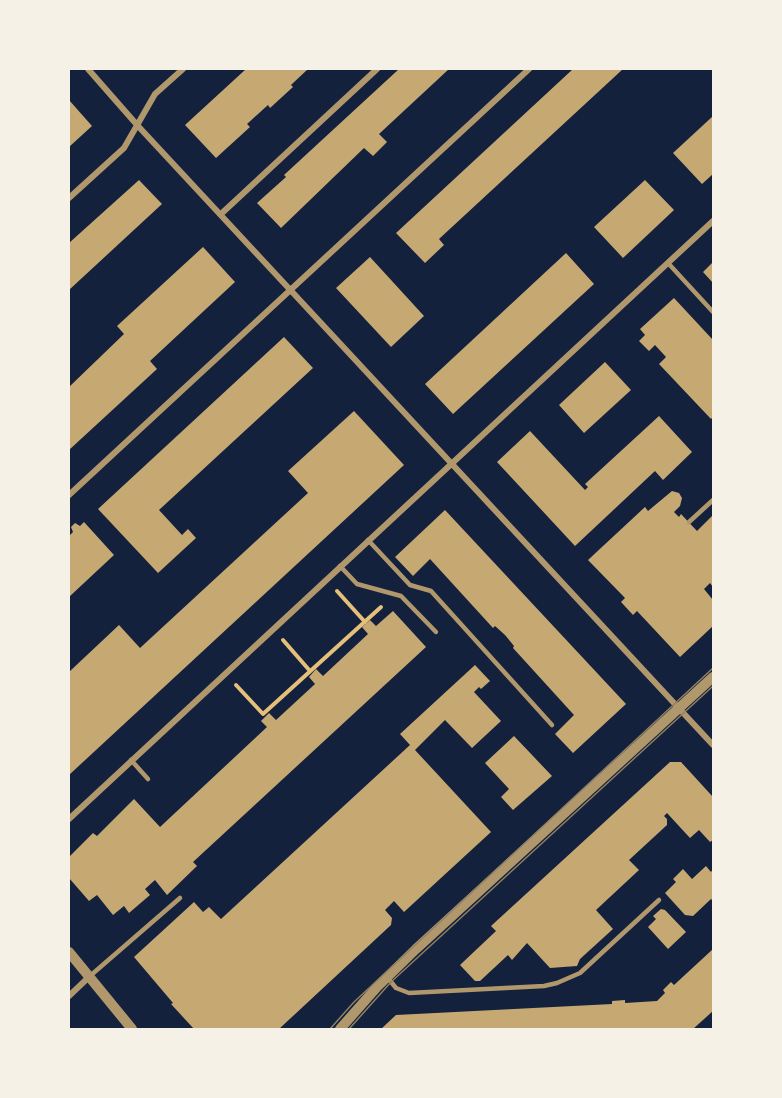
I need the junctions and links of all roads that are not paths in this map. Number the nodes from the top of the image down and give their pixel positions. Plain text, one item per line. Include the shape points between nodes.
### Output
1 (88, 69) edge
2 (183, 69) edge
3 (377, 69) edge
4 (529, 69) edge
5 (138, 126) junction
6 (69, 198) edge
7 (221, 214) junction
8 (713, 221) edge
9 (668, 263) junction
10 (291, 290) junction
11 (713, 312) edge
12 (450, 464) junction
13 (69, 495) edge
14 (713, 500) edge
15 (689, 522) dead end
16 (368, 540) junction
17 (340, 566) junction
18 (436, 633) dead end
19 (713, 677) edge
20 (679, 708) junction
21 (552, 724) dead end
22 (713, 746) edge
23 (131, 760) junction
24 (148, 779) dead end
25 (69, 819) edge
26 (180, 898) dead end
27 (659, 900) dead end
28 (69, 952) edge
29 (90, 976) junction
30 (387, 977) junction
31 (69, 996) edge
32 (132, 1029) edge
33 (339, 1029) edge

1 - 5 street
2 - 5 street via 155,94
3 - 7 street
4 - 10 street
5 - 6 street via 124,148
5 - 7 street
7 - 10 street
8 - 9 street
9 - 11 lane
9 - 12 street
10 - 12 street
10 - 13 street
12 - 16 street
12 - 20 street
14 - 15 lane
16 - 17 street
16 - 21 lane via 410,585 431,591
17 - 18 lane via 357,584 401,596
17 - 23 street
19 - 20 street
20 - 22 street
20 - 30 street
23 - 24 lane
23 - 25 street
26 - 29 lane
27 - 30 lane via 580,973 557,983 410,993 396,988
28 - 29 street
29 - 31 street
29 - 32 street
30 - 33 street

